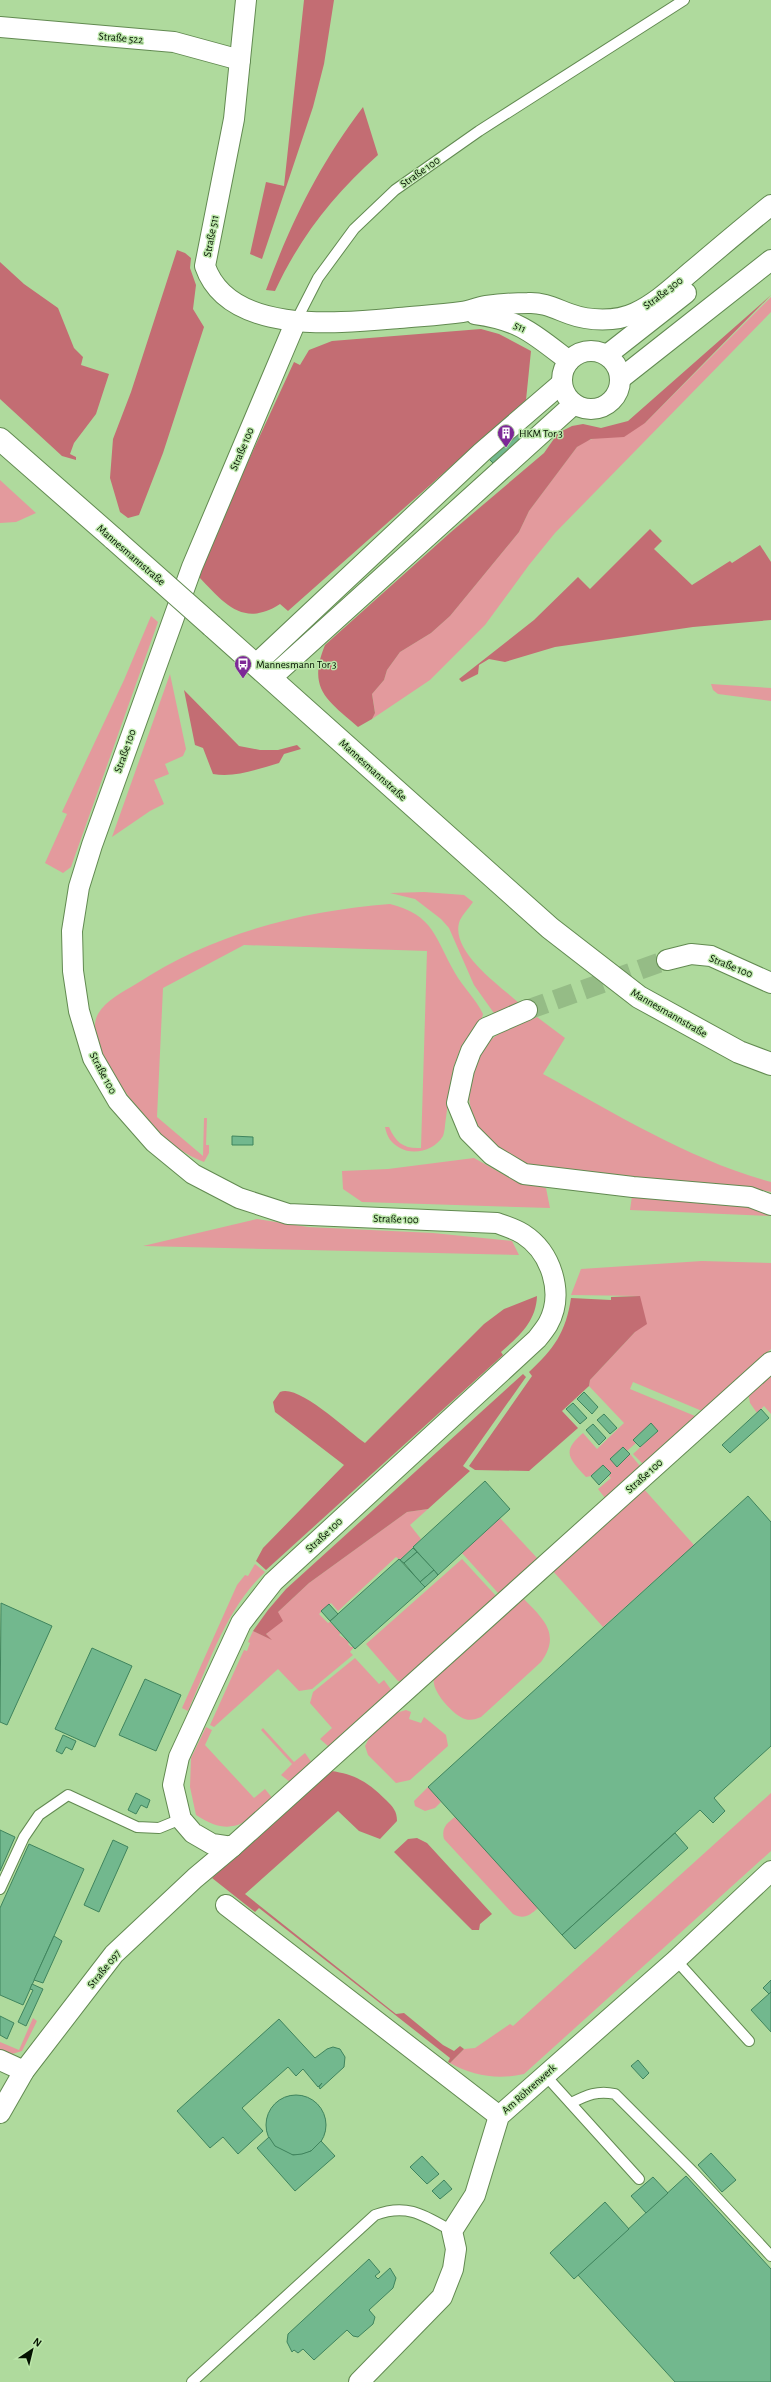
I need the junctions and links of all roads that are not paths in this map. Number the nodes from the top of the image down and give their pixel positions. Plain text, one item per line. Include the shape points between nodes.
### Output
1 (246, 0) edge
2 (684, 0) edge
3 (0, 27) edge
4 (240, 60) junction
5 (771, 204) edge
6 (771, 215) edge
7 (771, 260) edge
8 (463, 312) junction
9 (296, 321) junction
10 (607, 355) junction
11 (569, 361) junction
12 (620, 379) junction
13 (562, 384) junction
14 (574, 404) junction
15 (0, 439) edge
16 (263, 671) junction
17 (667, 960) tunnel mouth
18 (771, 983) edge
19 (527, 1010) tunnel mouth
20 (771, 1064) edge
21 (771, 1206) edge
22 (771, 1362) edge
23 (181, 1819) junction
24 (232, 1847) junction
25 (771, 1871) edge
26 (0, 1889) edge
27 (226, 1905) dead end
28 (676, 1960) junction
29 (749, 2041) dead end
30 (0, 2060) edge
31 (24, 2071) junction
32 (545, 2075) junction
33 (571, 2103) junction
34 (0, 2113) edge
35 (499, 2116) junction
36 (639, 2179) dead end
37 (452, 2231) junction
38 (771, 2256) edge
39 (362, 2381) edge
40 (192, 2382) edge

1 - 4 street, Straße 511
2 - 9 lane, Straße 100 via 479,131 395,190 354,229 318,278
3 - 4 street, Straße 522 via 174,42
4 - 9 street, Straße 511 via 234,119 205,266 210,279 234,301 271,317
5 - 8 street, Straße 300 via 657,300 635,313 618,319 587,319 550,306 529,302 486,306
6 - 10 street via 662,314
7 - 12 street
8 - 9 street, Straße 511 via 345,323
8 - 11 street, 511 via 498,317 527,329
9 - 23 street, Straße 100 via 192,567 92,845 79,887 72,931 73,971 79,1011 93,1058 118,1101 154,1142 193,1174 239,1198 288,1214 497,1223 522,1233 540,1248 552,1272 556,1299 548,1323 537,1339 273,1582 241,1623 179,1757 173,1784
10 - 11 street via 591,350
10 - 12 street via 614,362
11 - 13 street via 562,375
12 - 14 street via 615,396 601,407 582,408
13 - 14 street via 568,398
13 - 16 street via 482,452
14 - 16 street
15 - 16 main road, Mannesmannstraße, bridge
16 - 20 main road, Mannesmannstraße via 550,928 639,998 739,1052
17 - 18 street, Straße 100 via 691,954 711,956
19 - 21 street via 486,1028 470,1051 464,1070 457,1103 469,1132 492,1155 524,1174 602,1184 750,1197
22 - 24 street, Straße 100
23 - 24 street, Straße 100 via 193,1833 212,1844
23 - 26 lane via 159,1828 137,1828 68,1795 40,1815 24,1837
24 - 31 street, Straße 097 via 114,1954
25 - 28 street, Am Röhrenwerk
27 - 35 street
28 - 29 lane
28 - 32 street, Am Röhrenwerk
30 - 31 street
31 - 34 street, Straße 097
32 - 33 lane
32 - 35 street, Am Röhrenwerk
33 - 36 lane
33 - 38 lane via 589,2094 604,2091 615,2094 693,2172
35 - 37 street, Am Röhrenwerk via 475,2195
37 - 39 street via 456,2250 453,2269 442,2297
37 - 40 lane via 410,2210 390,2209 375,2215

